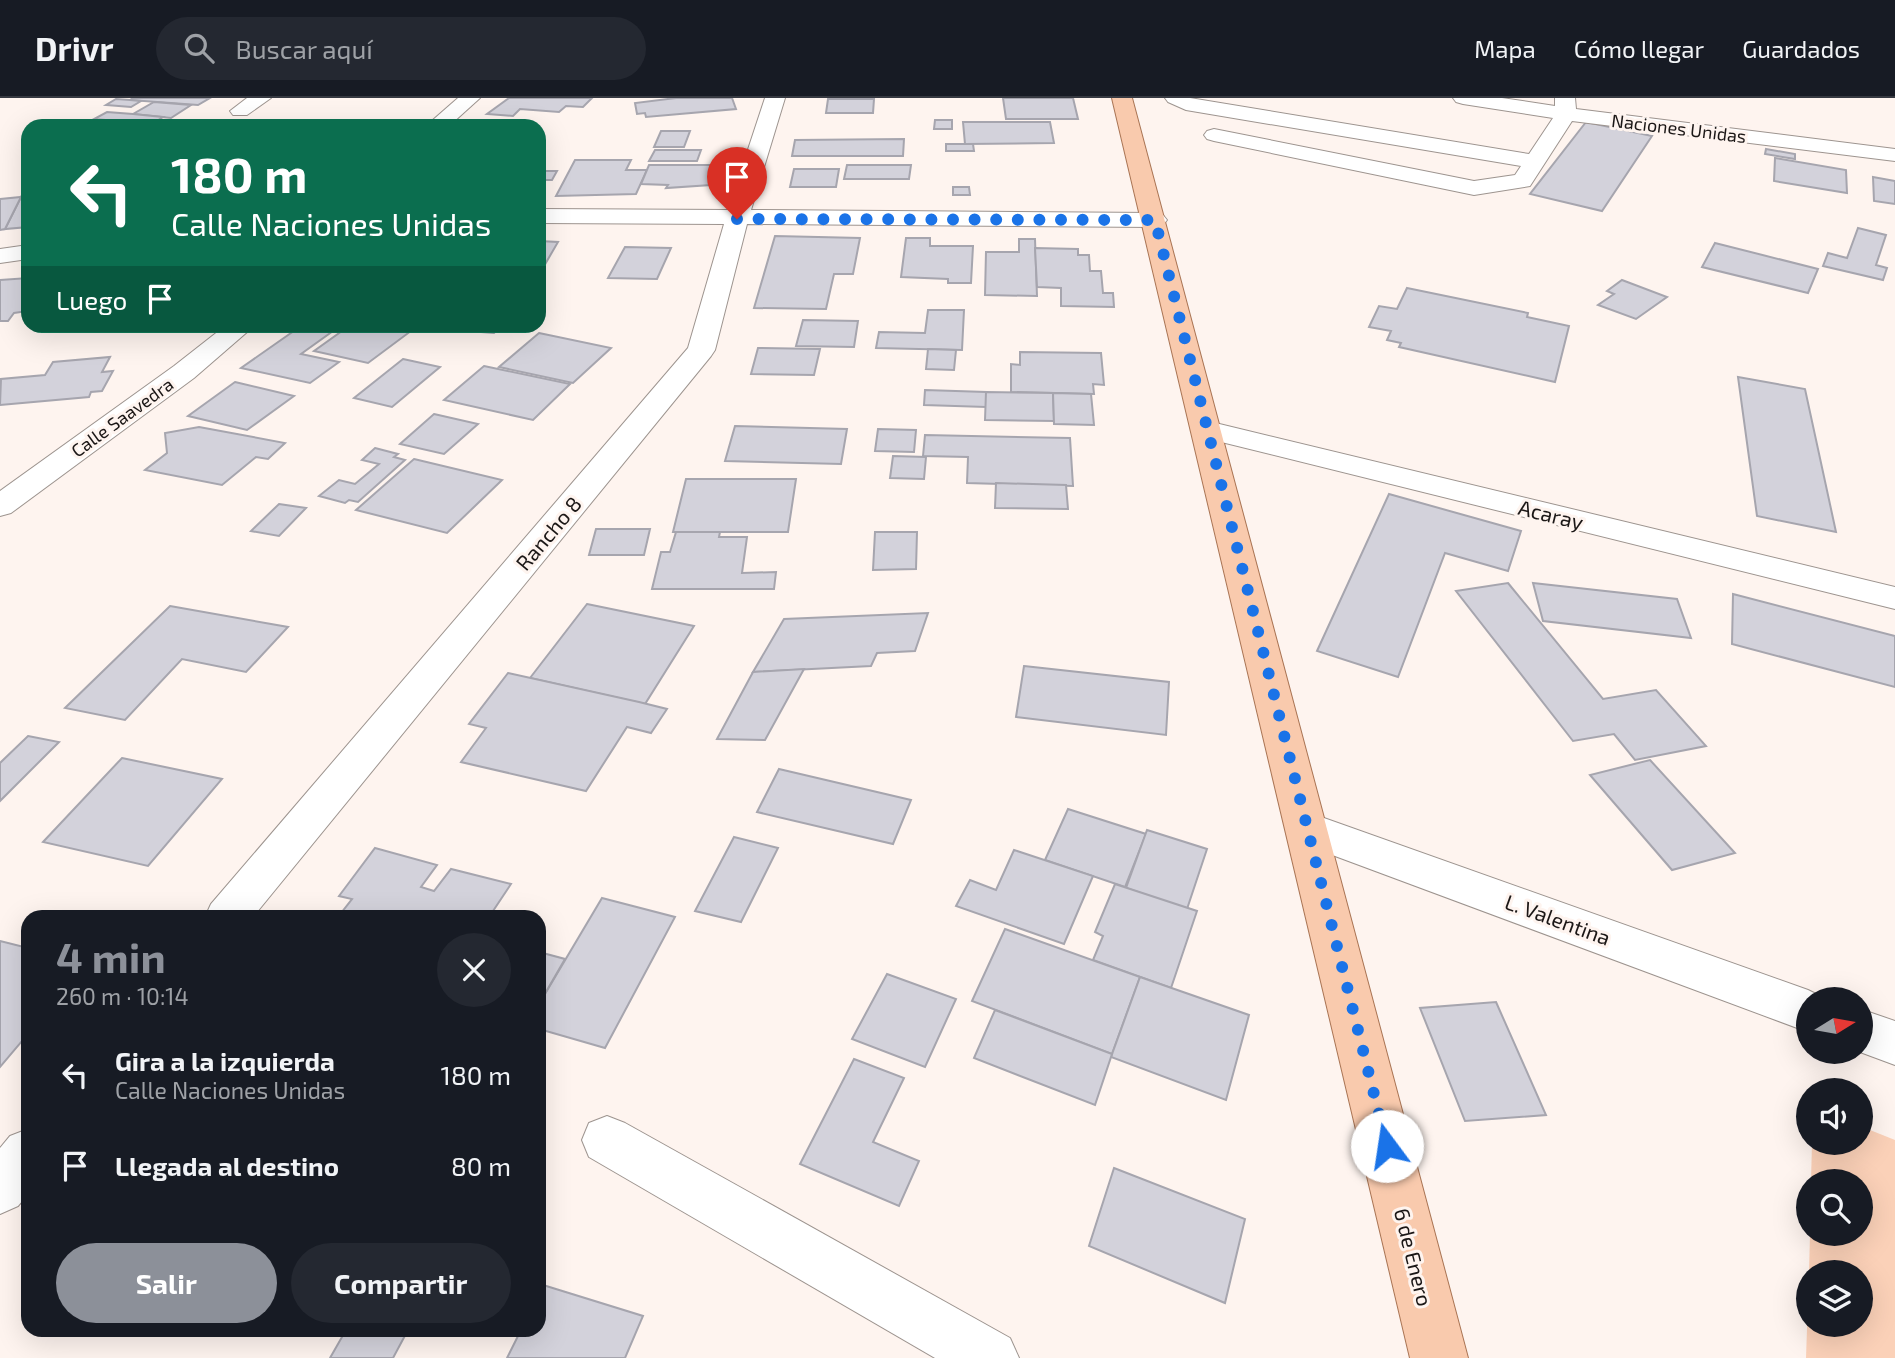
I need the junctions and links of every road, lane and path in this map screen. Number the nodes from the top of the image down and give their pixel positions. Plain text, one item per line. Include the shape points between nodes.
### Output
1 (261, 98) edge
2 (460, 98) edge
3 (469, 98) edge
4 (775, 98) edge
5 (1122, 98) edge
6 (1175, 98) edge
7 (1463, 98) edge
8 (1566, 106) edge
9 (240, 111) dead end
10 (444, 119) edge
11 (1524, 133) dead end
12 (1214, 135) dead end
13 (1551, 137) junction
14 (1895, 155) edge
15 (1535, 162) junction
16 (546, 216) edge
17 (737, 219) junction
18 (1155, 220) junction
19 (21, 253) edge
20 (0, 256) edge
21 (232, 333) edge
22 (1207, 430) junction
23 (0, 506) edge
24 (1895, 598) edge
25 (1307, 828) junction
26 (233, 910) edge
27 (1796, 1007) edge
28 (1873, 1035) edge
29 (1895, 1043) edge
30 (607, 1140) dead end
31 (21, 1162) edge
32 (0, 1188) edge
33 (990, 1358) edge
34 (1439, 1358) edge

1 - 9 street
2 - 3 street
3 - 10 street
4 - 17 street, Rancho 8
5 - 18 main road, 6 de Enero
6 - 15 street via 1262,118
7 - 8 street, Naciones Unidas
8 - 13 street
8 - 14 street, Naciones Unidas
11 - 13 street
12 - 15 street via 1474,188 1522,181
13 - 15 street
16 - 17 street
17 - 18 street
17 - 26 street, Rancho 8 via 701,350
18 - 22 main road, 6 de Enero
19 - 20 street
21 - 23 street, Calle Saavedra
22 - 24 street, Acaray
22 - 25 main road, 6 de Enero
25 - 27 street, L. Valentina
25 - 34 main road, 6 de Enero
28 - 29 street
30 - 33 street
31 - 32 street

